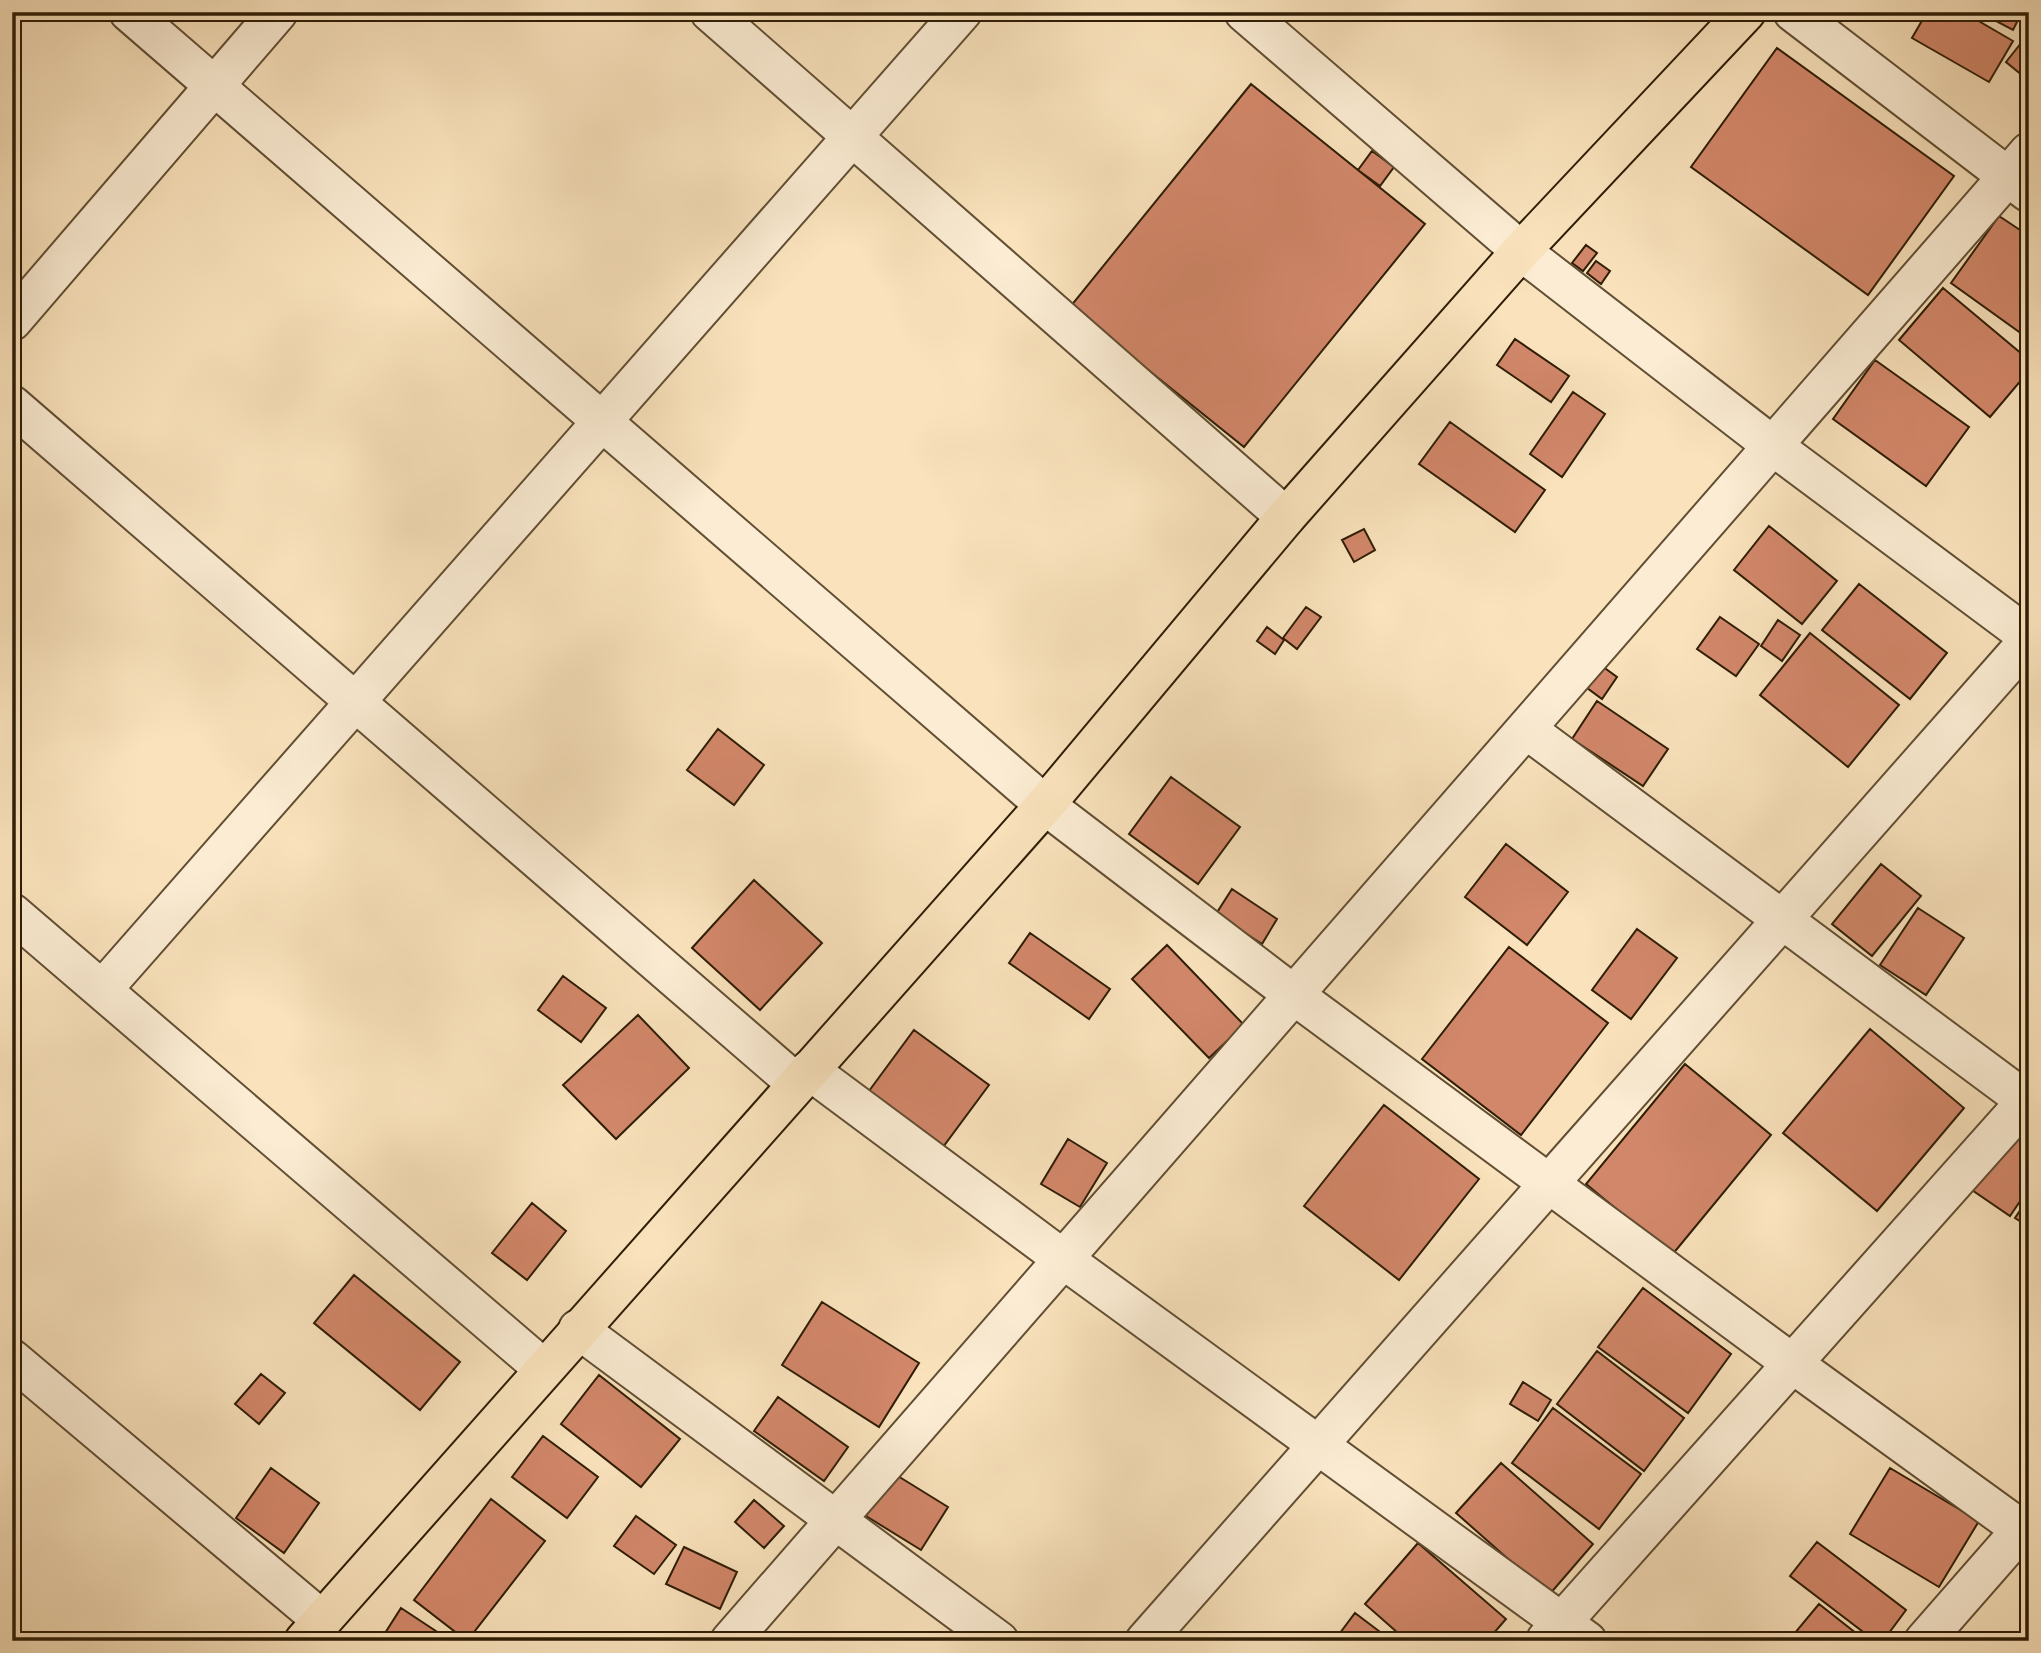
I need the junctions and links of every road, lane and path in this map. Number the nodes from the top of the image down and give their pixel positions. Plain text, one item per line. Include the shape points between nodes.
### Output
1 (129, 12) edge
2 (278, 12) edge
3 (710, 12) edge
4 (962, 12) edge
5 (1244, 12) edge
6 (1746, 12) edge
7 (1793, 12) edge
8 (215, 86) junction
9 (852, 136) junction
10 (2022, 174) edge
11 (1521, 251) junction
12 (12, 321) edge
13 (12, 405) edge
14 (603, 422) junction
15 (1773, 446) junction
16 (1286, 517) junction
17 (2029, 638) edge
18 (356, 702) junction
19 (1526, 729) junction
20 (1045, 805) junction
21 (12, 913) edge
22 (1782, 919) junction
23 (102, 990) junction
24 (1294, 995) junction
25 (803, 1077) junction
26 (2028, 1101) edge
27 (1549, 1183) junction
28 (1063, 1259) junction
29 (578, 1329) junction
30 (12, 1359) edge
31 (1793, 1364) junction
32 (544, 1369) junction
33 (1318, 1444) junction
34 (835, 1521) junction
35 (2026, 1528) edge
36 (313, 1630) edge
37 (1565, 1635) edge
38 (730, 1641) edge
39 (999, 1641) edge
40 (1145, 1641) edge
41 (1924, 1641) edge

1 - 8 street
2 - 8 street
3 - 9 street
4 - 9 street
5 - 11 street
6 - 11 main road
7 - 10 street
8 - 12 street
8 - 14 street
9 - 14 street
9 - 16 street
10 - 15 street
11 - 15 street
11 - 16 main road
13 - 18 street
14 - 18 street
14 - 20 street
15 - 17 street
15 - 19 street
16 - 20 main road
17 - 22 street
18 - 23 street
18 - 25 street
19 - 22 street
19 - 24 street
20 - 24 street
20 - 25 main road
21 - 23 street
22 - 26 street
22 - 27 street
23 - 32 street
24 - 27 street
24 - 28 street
25 - 28 street
25 - 29 main road
26 - 31 street
27 - 31 street
27 - 33 street
28 - 33 street
28 - 34 street
29 - 32 main road
29 - 34 street
30 - 36 street
31 - 35 street
31 - 37 street
32 - 36 main road
33 - 37 street
33 - 40 street
34 - 38 street
34 - 39 street
35 - 41 street

